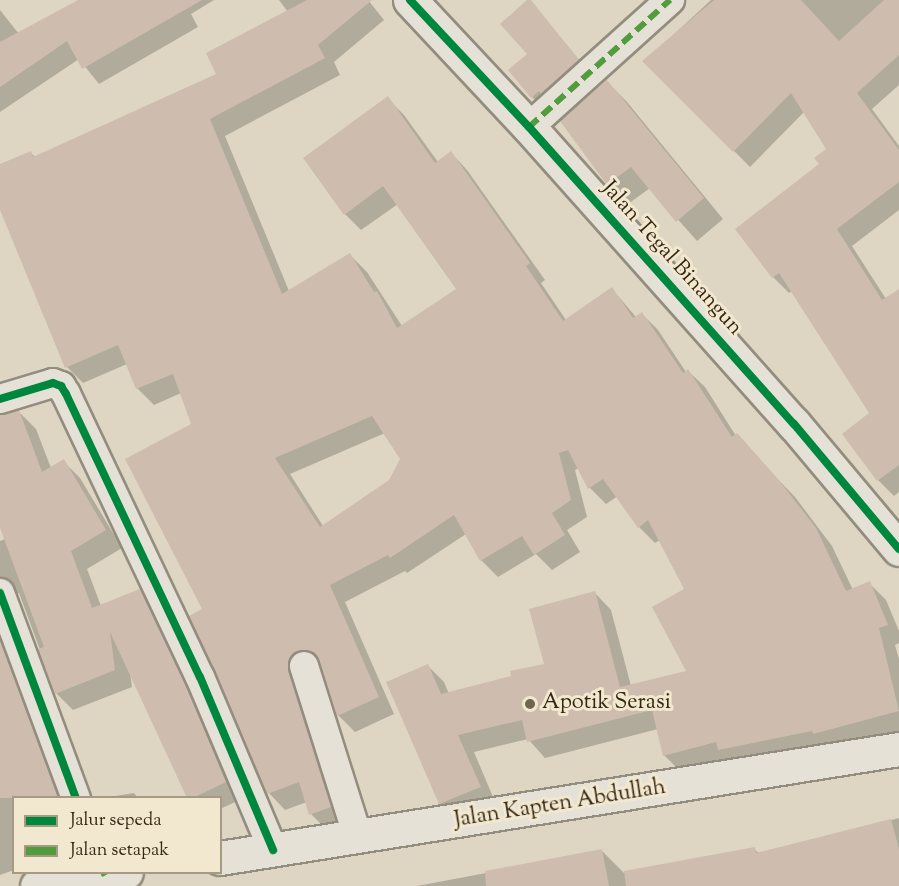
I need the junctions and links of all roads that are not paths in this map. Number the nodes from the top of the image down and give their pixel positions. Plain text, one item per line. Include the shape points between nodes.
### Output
1 (410, 0) edge
2 (670, 0) edge
3 (530, 127) junction
4 (0, 399) edge
5 (899, 549) edge
6 (0, 593) edge
7 (304, 666) dead end
8 (899, 749) edge
9 (75, 796) edge
10 (358, 837) junction
11 (273, 850) junction
12 (222, 858) edge
13 (112, 874) edge
14 (37, 886) edge

1 - 3 main road, Jalan Tegal Binangun
2 - 3 street
3 - 5 main road, Jalan Tegal Binangun via 794,424
4 - 11 street via 53,383 66,394 200,677
6 - 9 street
7 - 10 street
8 - 10 main road, Jalan Kapten Abdullah
10 - 11 main road, Jalan Kapten Abdullah
11 - 12 main road, Jalan Kapten Abdullah
13 - 14 main road

